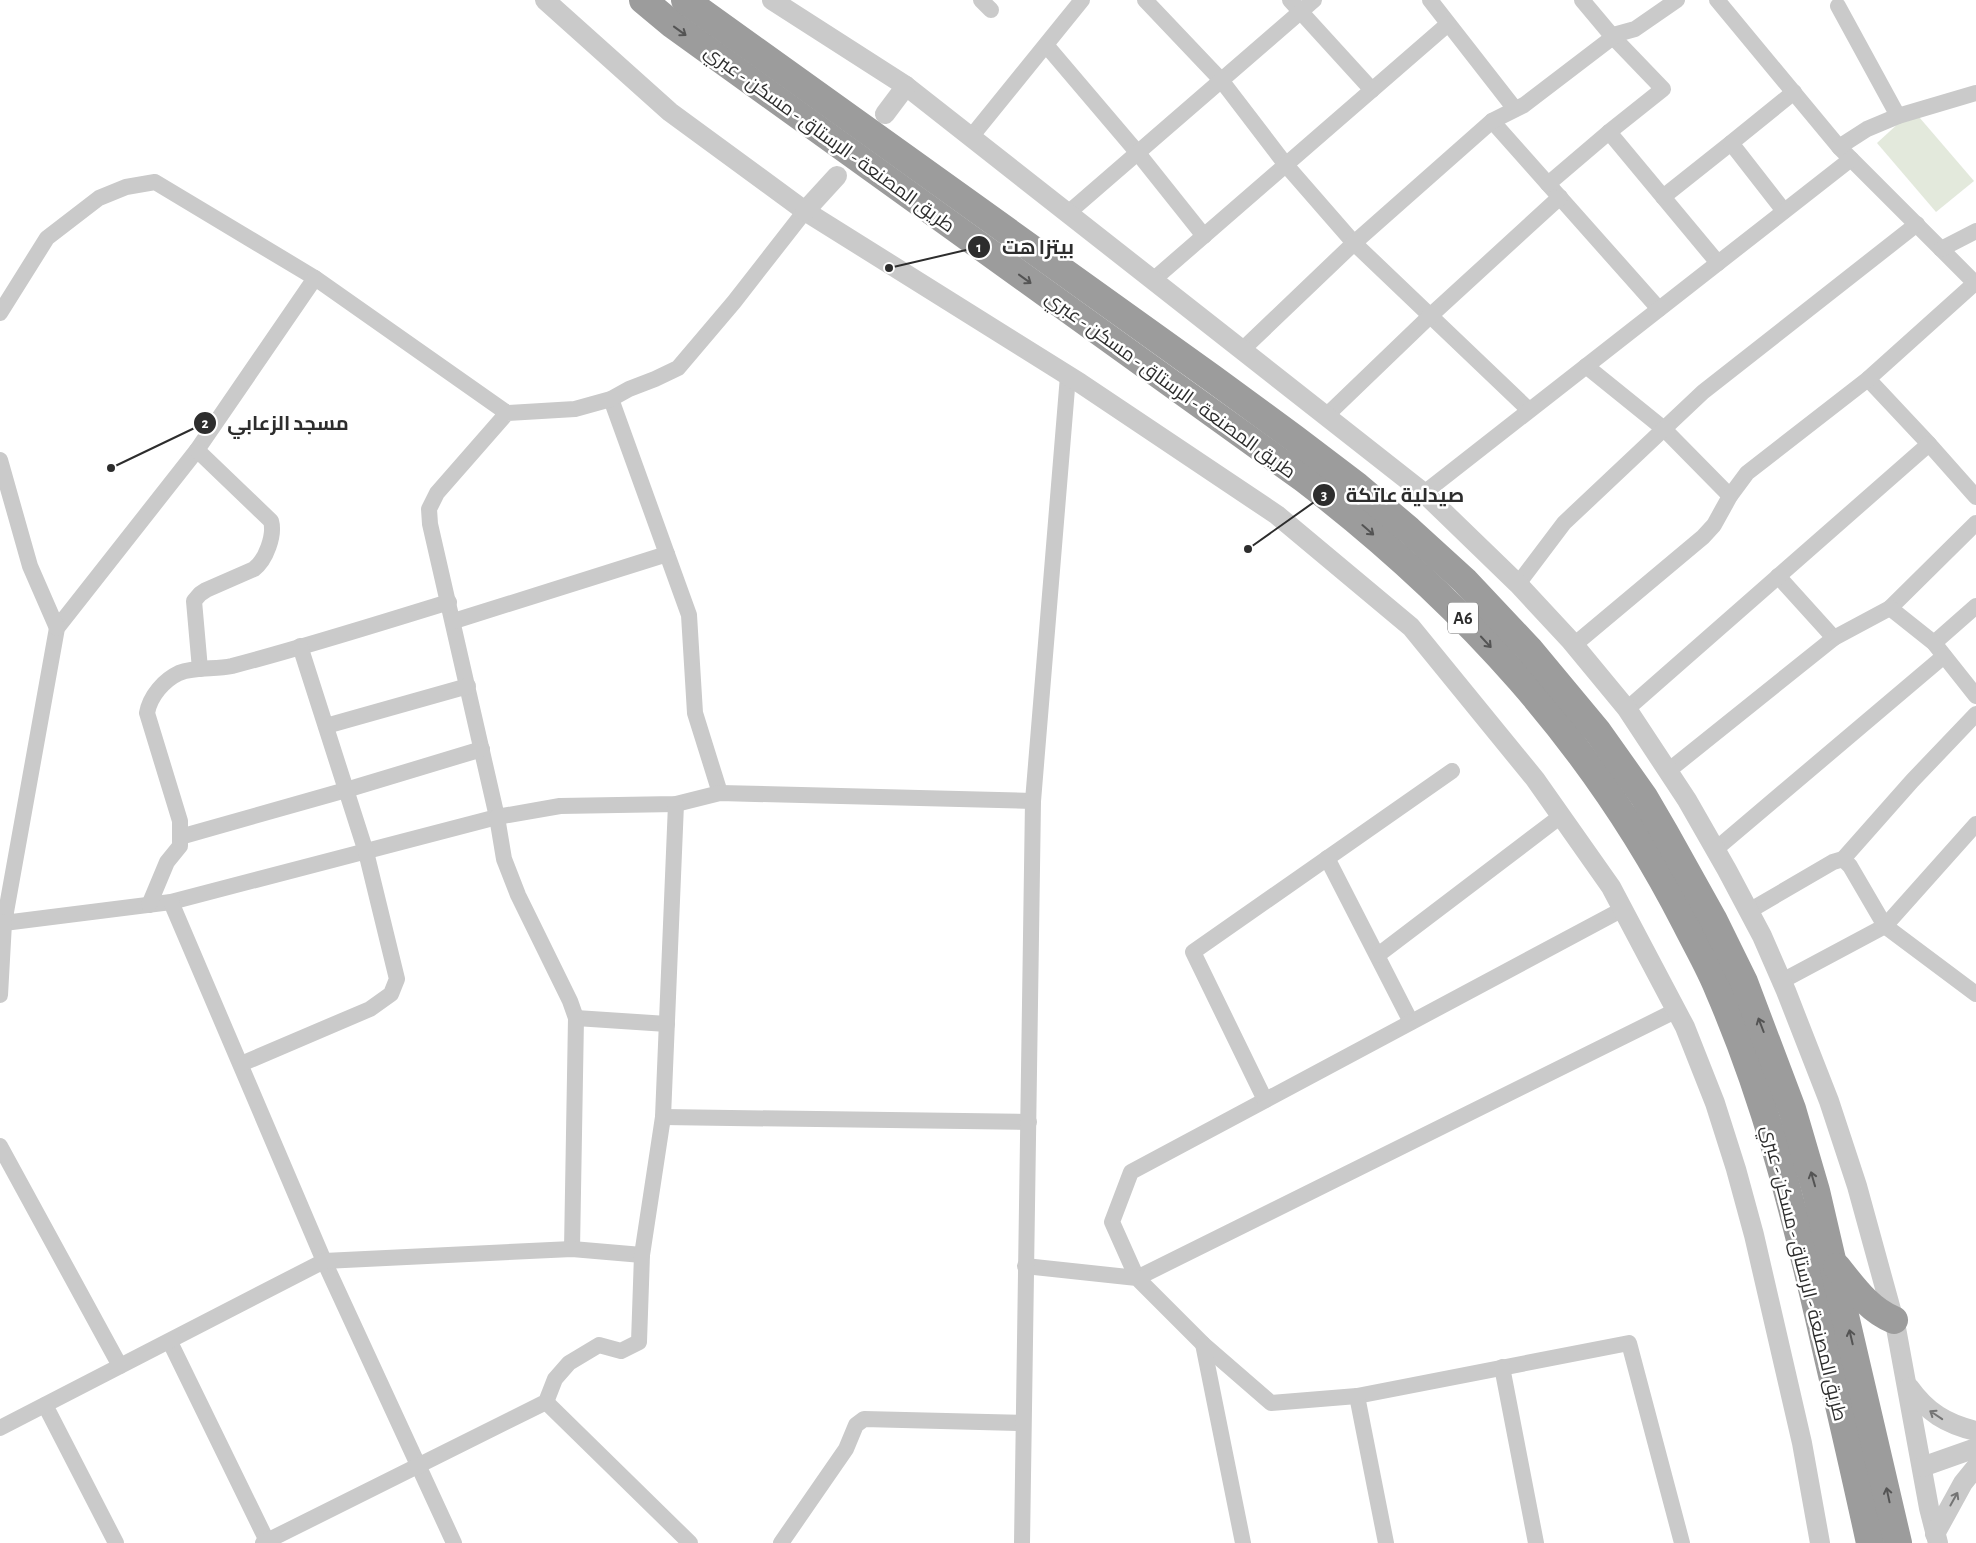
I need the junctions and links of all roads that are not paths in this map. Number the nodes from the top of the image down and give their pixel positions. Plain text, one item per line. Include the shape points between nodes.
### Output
1 (546, 0) edge
2 (642, 0) edge
3 (685, 0) edge
4 (1082, 0) edge
5 (1145, 0) edge
6 (1314, 0) edge
7 (1582, 0) edge
8 (1678, 0) edge
9 (1717, 0) edge
10 (1839, 2) edge
11 (1438, 3) edge
12 (785, 4) edge
13 (1295, 6) edge
14 (1448, 24) junction
15 (1613, 37) junction
16 (1046, 45) junction
17 (1221, 80) junction
18 (906, 86) junction
19 (1372, 90) junction
20 (1794, 92) junction
21 (1976, 93) edge
22 (1516, 109) junction
23 (885, 114) dead end
24 (1898, 116) junction
25 (1492, 121) junction
26 (1609, 132) junction
27 (971, 137) junction
28 (1730, 144) junction
29 (1839, 146) junction
30 (1137, 152) junction
31 (1851, 159) junction
32 (1286, 165) junction
33 (837, 176) dead end
34 (1548, 184) junction
35 (1560, 197) junction
36 (1664, 197) junction
37 (805, 211) junction
38 (1784, 211) junction
39 (1068, 213) junction
40 (1917, 224) junction
41 (1976, 230) edge
42 (1204, 236) junction
43 (1354, 243) junction
44 (1941, 249) junction
45 (1718, 262) junction
46 (315, 278) junction
47 (1153, 280) junction
48 (1976, 284) edge
49 (1658, 309) junction
50 (0, 313) edge
51 (1430, 316) junction
52 (1242, 350) junction
53 (1586, 366) junction
54 (1068, 376) junction
55 (1868, 380) junction
56 (611, 400) junction
57 (1529, 410) junction
58 (507, 413) junction
59 (1326, 416) junction
60 (1664, 429) junction
61 (1929, 444) junction
62 (197, 450) junction
63 (0, 460) edge
64 (4, 492) edge
65 (1424, 493) junction
66 (1730, 496) junction
67 (1976, 497) edge
68 (1976, 524) edge
69 (667, 554) junction
70 (1778, 576) junction
71 (1518, 584) junction
72 (449, 602) junction
73 (1976, 606) edge
74 (1890, 608) junction
75 (454, 622) junction
76 (57, 628) junction
77 (1834, 638) junction
78 (1574, 645) junction
79 (300, 646) junction
80 (1939, 650) junction
81 (200, 668) junction
82 (468, 686) junction
83 (1976, 696) edge
84 (1627, 709) junction
85 (1976, 714) edge
86 (326, 726) junction
87 (482, 749) junction
88 (1452, 771) dead end
89 (1668, 771) junction
90 (346, 790) junction
91 (720, 793) junction
92 (1033, 800) junction
93 (676, 804) junction
94 (1561, 816) junction
95 (497, 817) junction
96 (1976, 824) edge
97 (180, 837) junction
98 (1716, 849) junction
99 (366, 852) junction
100 (1327, 858) junction
101 (1843, 859) junction
102 (171, 902) junction
103 (149, 905) junction
104 (1623, 909) junction
105 (1749, 911) junction
106 (2, 922) edge
107 (1885, 926) junction
108 (1378, 955) junction
109 (1782, 981) junction
110 (1976, 994) edge
111 (0, 995) edge
112 (1677, 1010) junction
113 (576, 1018) junction
114 (1411, 1022) junction
115 (667, 1024) junction
116 (240, 1064) junction
117 (1265, 1100) junction
118 (663, 1117) junction
119 (1029, 1122) junction
120 (0, 1146) edge
121 (572, 1249) junction
122 (642, 1255) junction
123 (324, 1261) junction
124 (1833, 1261) junction
125 (1025, 1266) junction
126 (1137, 1278) junction
127 (1894, 1320) junction
128 (170, 1342) junction
129 (1203, 1344) junction
130 (120, 1366) junction
131 (1502, 1367) junction
132 (1907, 1384) junction
133 (1357, 1396) junction
134 (546, 1402) junction
135 (45, 1405) junction
136 (1023, 1423) junction
137 (0, 1428) edge
138 (1976, 1431) edge
139 (1976, 1448) edge
140 (419, 1466) junction
141 (1922, 1467) junction
142 (1976, 1467) edge
143 (1937, 1539) edge
144 (265, 1542) edge
145 (116, 1543) edge
146 (454, 1543) edge
147 (690, 1543) edge
148 (780, 1543) edge
149 (1022, 1543) edge
150 (1243, 1543) edge
151 (1386, 1543) edge
152 (1536, 1543) edge
153 (1682, 1543) edge
154 (1820, 1543) edge
155 (1870, 1543) edge
156 (1898, 1543) edge

1 - 37 street via 670,112
2 -> 155 highway, طريق المصنعة - الرستاق - مسكن - عبري / A6 via 1360,523 1462,616 1555,722 1623,816 1657,870 1715,982 1738,1037 1768,1122 1790,1200
124 -> 3 highway, طريق المصنعة - الرستاق - مسكن - عبري / A6 via 1792,1109 1744,982 1644,797 1598,732 1528,649 1465,582 1357,486
4 - 16 street
5 - 17 street
6 - 13 street
7 - 15 street
8 - 15 street via 1635,29
9 - 20 street
10 - 24 street
11 - 14 street
12 - 18 street
13 - 17 street
13 - 19 street
14 - 19 street
14 - 22 street
15 - 22 street
15 - 26 street via 1663,89
16 - 27 street
16 - 30 street
17 - 30 street
17 - 32 street
18 - 23 street
18 - 27 street
19 - 32 street
20 - 28 street
20 - 29 street
21 - 24 street
22 - 25 street
24 - 29 street
25 - 34 street
25 - 43 street
26 - 34 street
26 - 36 street
27 - 39 street
28 - 36 street
28 - 38 street
29 - 31 street
30 - 39 street
30 - 42 street
31 - 38 street
31 - 40 street
32 - 42 street
32 - 43 street
33 - 37 street
34 - 35 street
35 - 49 street
35 - 51 street
36 - 45 street
37 - 54 street
37 - 56 street via 678,368
38 - 45 street
39 - 47 street
40 - 44 street
40 - 60 street via 1703,392
41 - 44 street
42 - 47 street
43 - 51 street
43 - 52 street
44 - 48 street
45 - 49 street
46 - 50 street via 155,182 126,187 99,198 47,238
46 - 58 street
46 - 62 street
47 - 52 street
48 - 55 street
49 - 53 street
51 - 57 street
51 - 59 street
52 - 59 street
53 - 57 street
53 - 60 street
54 - 92 street
54 - 94 street via 1277,515 1411,627 1535,778
55 - 61 street
55 - 66 street via 1746,472
56 - 58 street via 575,408
56 - 69 street
57 - 65 street
58 - 72 street via 437,493 429,509
59 - 65 street
60 - 66 street
60 - 71 street via 1564,523
61 - 67 street
61 - 70 street
62 - 76 street
62 - 81 street via 271,521 272,531 261,564 206,590 194,601
63 - 64 street
64 - 76 street via 30,566
65 - 71 street
66 - 78 street via 1704,537
68 - 74 street
69 - 75 street
69 - 91 street via 688,615 695,713
70 - 77 street
70 - 84 street
71 - 78 street
72 - 75 street
72 - 79 street
73 - 80 street
74 - 77 street
74 - 80 street
75 - 82 street
76 - 106 street
77 - 89 street
78 - 84 street
79 - 81 street via 230,666
79 - 86 street
80 - 83 street
80 - 98 street
81 - 97 street via 181,672 165,682 151,699 147,713 180,821
82 - 86 street
82 - 87 street
84 - 89 street
85 - 101 street
86 - 90 street
87 - 90 street
87 - 95 street
88 - 100 street
89 - 98 street
90 - 97 street
90 - 99 street
91 - 92 street
91 - 93 street
92 - 119 street
93 - 95 street via 560,806
93 - 115 street
94 - 104 street
94 - 108 street
95 - 99 street
95 - 113 street via 504,859
96 - 107 street
97 - 103 street via 180,846 168,862
98 - 105 street
99 - 102 street
99 - 116 street via 397,979 391,994 370,1009
100 - 108 street
100 - 117 street via 1194,952
101 - 105 street
101 - 107 street
102 - 103 street
102 - 116 street
103 - 106 street
104 - 112 street
104 - 114 street
105 - 109 street
106 - 111 street
107 - 109 street
107 - 110 street
108 - 114 street
109 - 127 street via 1829,1101 1857,1186
112 - 126 street
112 - 154 street via 1714,1103 1754,1235 1800,1434
113 - 115 street
113 - 121 street
114 - 117 street
115 - 118 street
116 - 123 street
117 - 126 street via 1131,1172 1112,1222
118 - 119 street
118 - 122 street
119 - 125 street
120 - 130 street
121 - 122 street
121 - 123 street
122 - 134 street via 639,1342 621,1350 599,1345 569,1363 555,1378
123 - 128 street
123 - 140 street
124 - 127 highway via 1867,1302
156 -> 124 highway, طريق المصنعة - الرستاق - مسكن - عبري / A6
125 - 126 street
125 - 136 street
126 - 129 street
127 - 132 street
128 - 130 street
128 - 144 street
129 - 133 street via 1271,1403
129 - 150 street
130 - 135 street
131 - 133 street
131 - 152 street
131 - 153 street via 1629,1343
138 -> 132 street via 1956,1426 1935,1415
132 - 141 street
133 - 151 street
134 - 140 street
134 - 147 street
135 - 137 street
135 - 145 street
136 - 148 street via 864,1418 856,1425 846,1449
136 - 149 street
139 - 141 street
140 - 144 street
140 - 146 street
141 - 143 street
143 -> 142 street via 1963,1483

